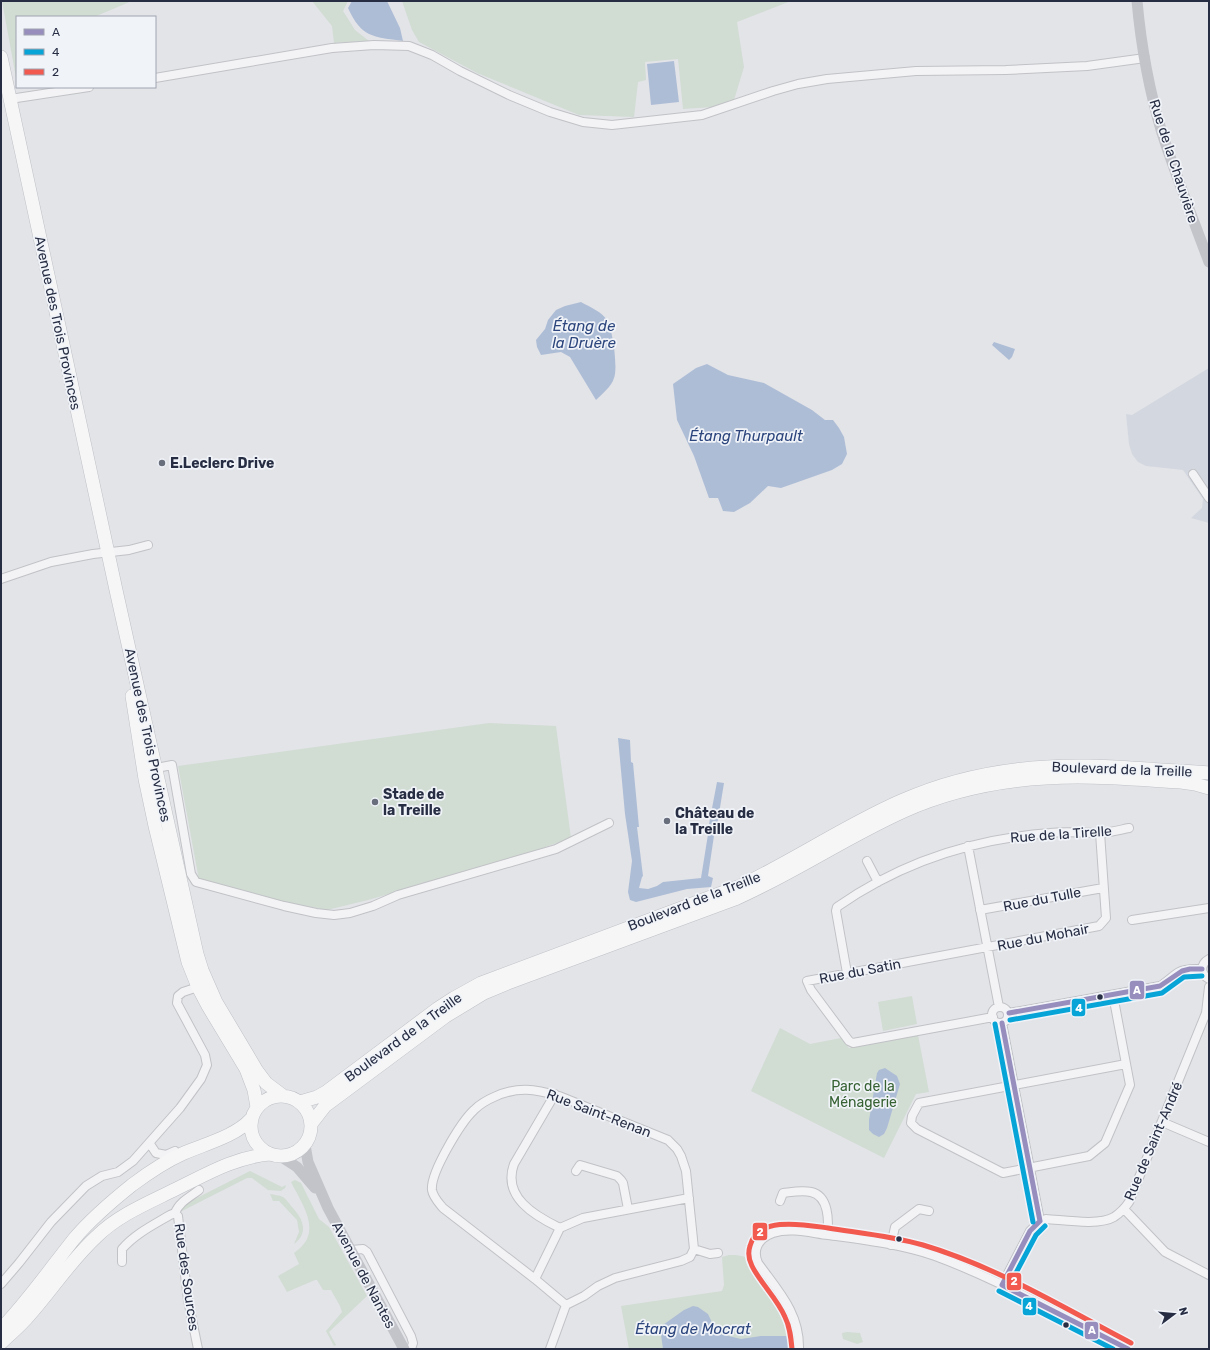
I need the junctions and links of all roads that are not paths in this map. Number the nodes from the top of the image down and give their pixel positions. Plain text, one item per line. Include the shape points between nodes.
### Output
1 (1137, 1) edge
2 (1, 56) edge
3 (1145, 58) junction
4 (156, 78) edge
5 (82, 88) edge
6 (10, 99) junction
7 (1209, 262) edge
8 (1193, 474) dead end
9 (1209, 498) edge
10 (148, 545) dead end
11 (108, 553) junction
12 (1, 579) edge
13 (116, 590) junction
14 (156, 768) junction
15 (1209, 773) edge
16 (145, 779) junction
17 (1209, 788) edge
18 (609, 823) dead end
19 (1129, 828) dead end
20 (1100, 833) junction
21 (968, 846) junction
22 (867, 862) dead end
23 (174, 880) junction
24 (878, 882) junction
25 (1103, 888) junction
26 (1209, 908) edge
27 (980, 910) junction
28 (182, 918) junction
29 (1132, 920) dead end
30 (987, 947) junction
31 (1209, 960) edge
32 (1202, 968) junction
33 (847, 973) junction
34 (504, 979) junction
35 (1209, 979) edge
36 (198, 987) junction
37 (1209, 988) edge
38 (1113, 995) junction
39 (458, 1002) junction
40 (999, 1007) junction
41 (1009, 1013) junction
42 (992, 1017) junction
43 (1002, 1023) junction
44 (1126, 1064) junction
45 (1014, 1085) junction
46 (555, 1094) junction
47 (282, 1095) junction
48 (300, 1102) junction
49 (254, 1113) junction
50 (1162, 1122) junction
51 (311, 1124) junction
52 (213, 1140) junction
53 (1209, 1142) edge
54 (150, 1144) junction
55 (305, 1145) junction
56 (274, 1155) junction
57 (1030, 1168) junction
58 (576, 1171) dead end
59 (199, 1190) dead end
60 (689, 1198) junction
61 (325, 1201) junction
62 (780, 1201) dead end
63 (628, 1209) junction
64 (1124, 1209) junction
65 (929, 1211) dead end
66 (175, 1213) junction
67 (1040, 1221) junction
68 (560, 1228) junction
69 (827, 1235) junction
70 (891, 1245) junction
71 (694, 1249) junction
72 (351, 1250) junction
73 (718, 1253) dead end
74 (122, 1262) dead end
75 (1209, 1275) edge
76 (535, 1279) junction
77 (1, 1284) edge
78 (1002, 1284) junction
79 (566, 1305) junction
80 (25, 1320) junction
81 (1, 1329) edge
82 (1, 1343) edge
83 (4, 1349) edge
84 (198, 1349) edge
85 (404, 1349) edge
86 (411, 1349) edge
87 (550, 1349) edge
88 (799, 1349) edge
89 (1126, 1349) edge

1 - 3 main road, Rue de la Chauvière
2 - 6 main road, Avenue des Trois Provinces
3 - 4 street via 1087,66 916,71 827,79 773,91 702,115 612,125 583,122 550,112 409,46 332,48
3 - 7 main road, Rue de la Chauvière via 1162,133
5 - 6 street
6 - 11 main road, Avenue des Trois Provinces
8 - 9 street
10 - 11 street
11 - 12 street via 51,562
11 - 13 main road, Avenue des Trois Provinces
13 - 14 main road, Avenue des Trois Provinces
13 - 16 main road, Avenue des Trois Provinces
14 - 16 street via 148,769
14 - 18 street via 172,765 191,874 196,882 316,913 334,915 373,906 398,895 556,849
14 - 23 main road, Avenue des Trois Provinces
15 - 34 main road, Boulevard de la Treille via 1088,766 1039,767 989,774 943,785 880,810 740,886
16 - 23 main road, Avenue des Trois Provinces
17 - 34 main road, Boulevard de la Treille via 1181,782 1079,777 1019,780 953,793 913,807 867,828 769,884 735,899
19 - 20 street, Rue de la Tirelle
20 - 21 street, Rue de la Tirelle via 1052,832
20 - 25 street, Rue du Mohair
21 - 24 street, Rue de la Tirelle via 928,858
21 - 27 street
22 - 24 street
23 - 28 main road
24 - 33 street, Rue de la Tirelle via 837,907
25 - 27 street, Rue du Tulle
25 - 30 street, Rue du Mohair via 1106,918 1099,926
26 - 29 street
27 - 30 street
28 - 36 main road via 188,962
28 - 47 main road via 216,1002 257,1071 266,1083
30 - 33 street, Rue du Satin
30 - 40 street
31 - 32 street via 1204,962
32 - 35 street via 1203,975
32 - 38 street via 1178,972 1160,986
33 - 42 street, Rue du Satin via 807,981 814,995 853,1043
34 - 39 main road, Boulevard de la Treille via 481,983
36 - 49 main road via 246,1069 254,1090
36 - 54 street via 183,992 178,996 177,1003 206,1055 207,1065 201,1079
37 - 50 street, Rue de Saint-André via 1206,1013
38 - 41 street
38 - 44 street
39 - 48 main road, Boulevard de la Treille via 317,1098
39 - 51 main road, Boulevard de la Treille via 433,1025 325,1106
40 - 41 street via 1004,1007
40 - 42 street via 993,1012
41 - 43 street via 1008,1018
42 - 43 street
43 - 45 street
44 - 45 street
44 - 57 street via 1130,1085 1105,1143 1089,1156
45 - 57 street
45 - 57 street via 919,1103 911,1123 917,1129 1003,1173
46 - 60 street, Rue Saint-Renan via 668,1140 681,1156 686,1171
46 - 68 street via 514,1164 511,1179 513,1191 523,1204
46 - 76 street, Rue Saint-Renan via 520,1089 481,1104 461,1126 437,1168 432,1190 443,1208
47 - 48 main road
47 - 49 main road via 272,1098
48 - 51 main road via 308,1111
49 - 52 main road via 238,1131
49 - 56 main road via 251,1129 254,1139 260,1148
50 - 53 street
50 - 64 street, Rue de Saint-André via 1130,1202
51 - 55 main road
52 - 54 street via 200,1141 166,1155 156,1153
52 - 81 main road via 151,1172 95,1217
54 - 77 street via 118,1172 102,1176 86,1186 51,1222
55 - 56 main road via 299,1150
55 - 61 main road, Avenue de Nantes via 308,1162
56 - 61 main road, Avenue de Nantes via 297,1167
56 - 80 main road via 242,1159 222,1166 113,1222 79,1254
57 - 67 street
58 - 63 street via 580,1165 617,1176 623,1183
59 - 66 street via 182,1203
60 - 63 street
60 - 71 street, Rue Saint-Renan
61 - 72 main road, Avenue de Nantes
62 - 69 street via 783,1193 806,1191 820,1196 828,1209
63 - 68 street via 583,1218
64 - 67 street, Rue de Saint-André via 1105,1221
64 - 75 street via 1165,1252
65 - 70 street via 920,1209 895,1228
66 - 74 street, Rue des Sources via 140,1232 128,1243 122,1249
66 - 84 street, Rue des Sources via 179,1218 188,1300
67 - 78 street via 1030,1231
68 - 76 street
69 - 70 street
69 - 88 street via 788,1231 774,1233 764,1238 755,1251 758,1263 789,1305 794,1316
70 - 78 street via 933,1256
71 - 73 street via 710,1254
71 - 79 street via 690,1257 681,1261 615,1278
72 - 85 main road, Avenue de Nantes
72 - 86 street via 362,1249 367,1252 411,1336
76 - 79 street, Rue Saint-Renan
78 - 89 street
79 - 87 street
80 - 82 main road
80 - 83 street via 13,1340

